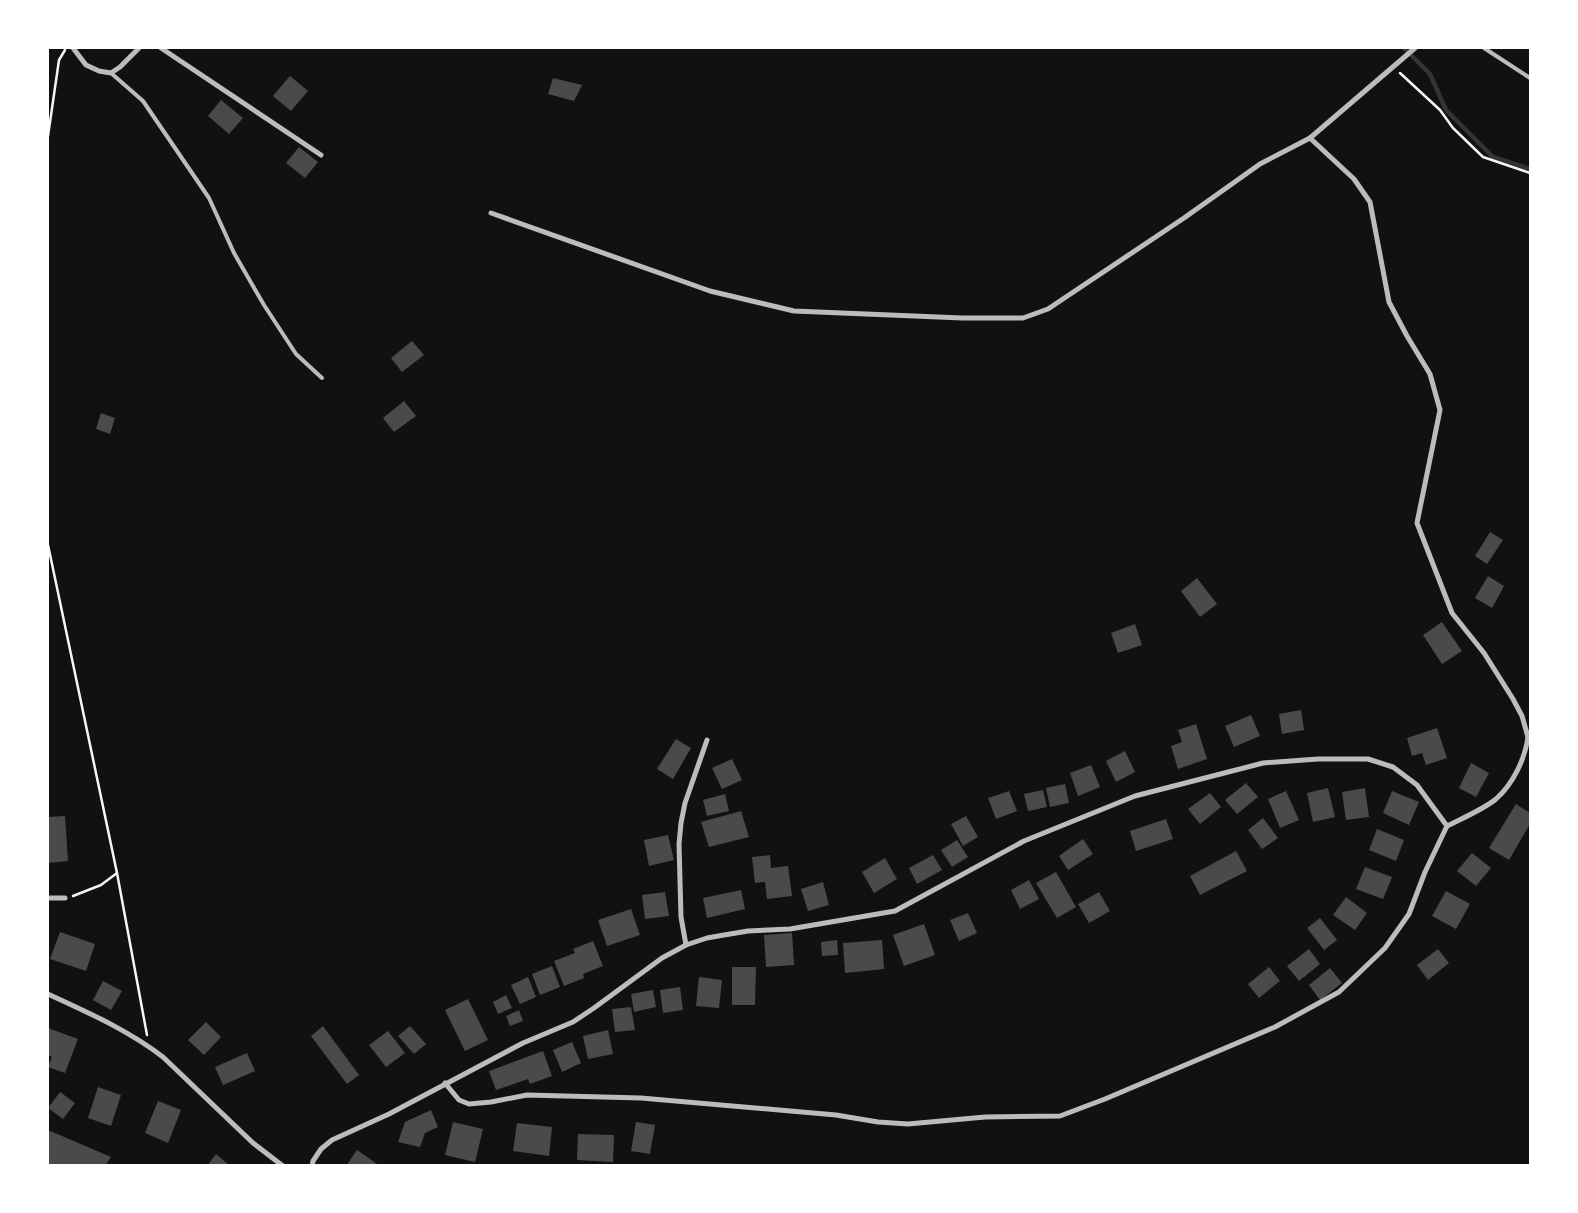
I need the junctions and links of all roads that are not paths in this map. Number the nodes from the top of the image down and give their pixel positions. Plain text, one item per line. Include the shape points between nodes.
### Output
1 (73, 48) edge
2 (139, 48) edge
3 (161, 48) edge
4 (1415, 48) edge
5 (1484, 48) edge
6 (111, 72) junction
7 (1530, 78) edge
8 (1310, 138) junction
9 (321, 156) dead end
10 (491, 213) dead end
11 (322, 378) dead end
12 (1529, 736) edge
13 (708, 740) dead end
14 (1447, 826) junction
15 (48, 898) edge
16 (65, 898) road end
17 (686, 945) junction
18 (48, 994) edge
19 (445, 1083) junction
20 (283, 1166) edge
21 (312, 1166) edge

1 - 6 street via 86,65
2 - 6 street
3 - 9 street
4 - 8 street
5 - 7 lane
6 - 11 lane via 144,101 209,198 234,253 264,305 296,354
8 - 10 street via 1260,164 1048,309 1023,318 794,311 710,291
8 - 12 street via 1354,179 1370,202 1389,302 1430,374 1440,410 1417,523 1452,613 1484,653 1513,699
12 - 14 street via 1526,750 1509,784 1495,800
13 - 17 street via 685,802 680,837 681,917
14 - 17 street via 1417,785 1393,767 1368,759 1263,763 1135,796 1024,841 895,911 790,929 748,931
14 - 19 street via 1409,914 1385,948 1339,992 1275,1027 1060,1116 985,1117 908,1124 640,1098 527,1095 469,1104 459,1100
15 - 16 street
17 - 19 street via 662,958 573,1022 522,1043
18 - 20 street via 149,1046 253,1143
19 - 21 street via 332,1140 321,1149

